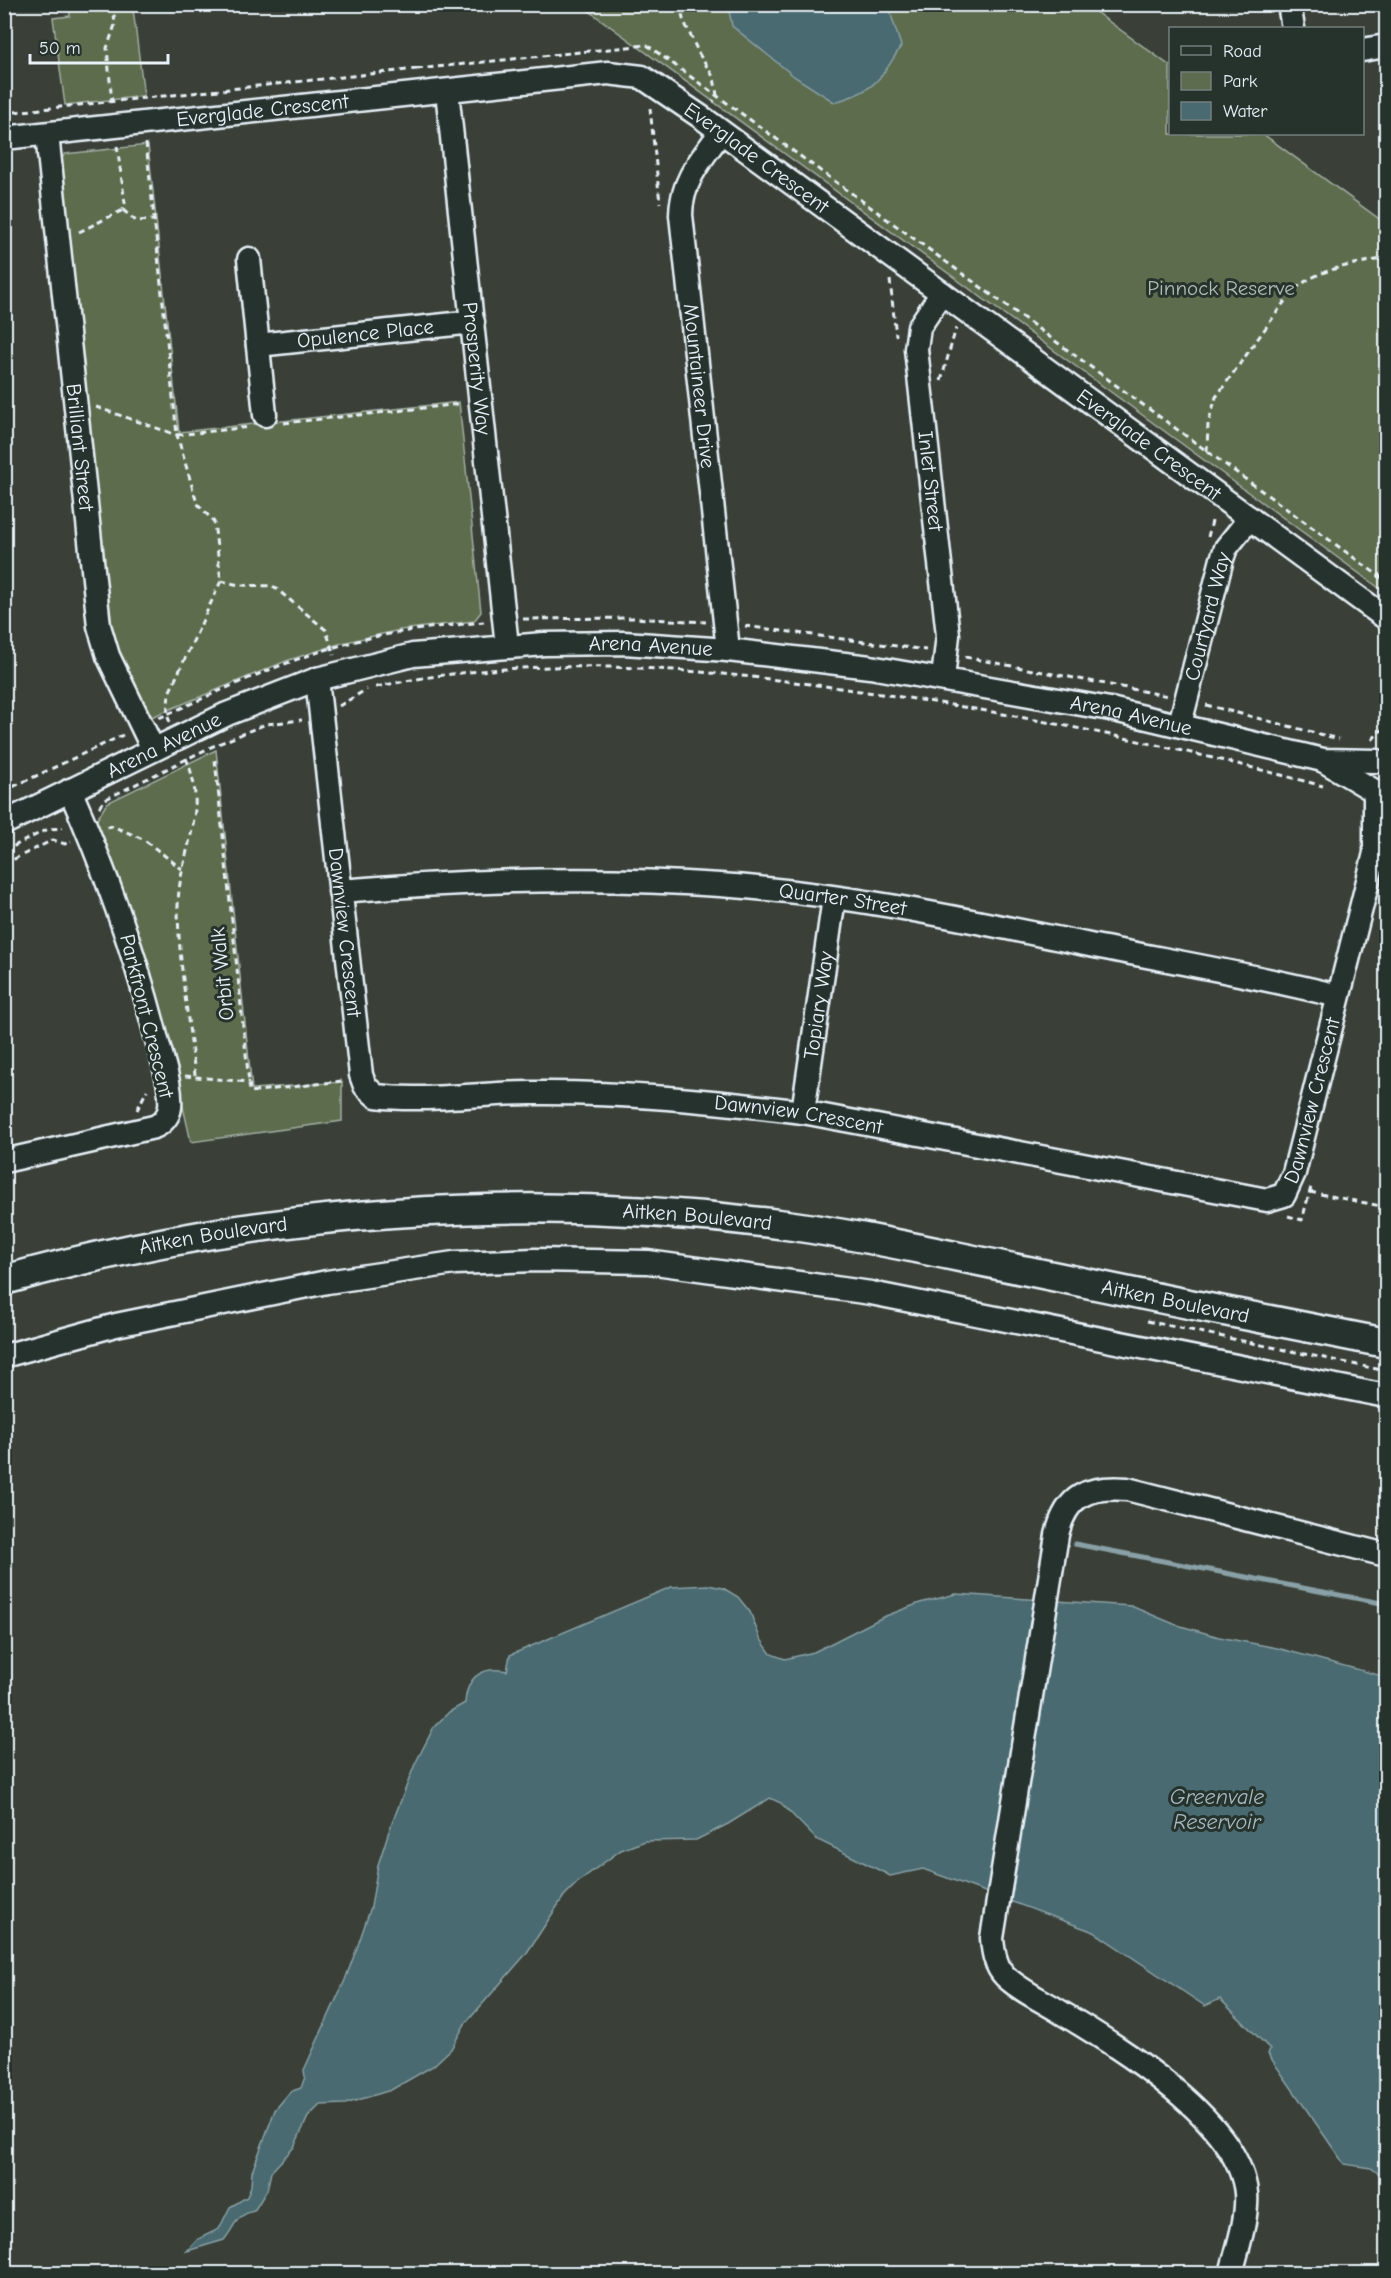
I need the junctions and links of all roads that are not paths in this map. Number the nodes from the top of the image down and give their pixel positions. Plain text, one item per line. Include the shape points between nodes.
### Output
1 (1289, 4) edge
2 (1293, 27) edge
3 (1386, 46) edge
4 (1364, 50) edge
5 (447, 91) junction
6 (712, 125) junction
7 (47, 134) junction
8 (4, 138) edge
9 (249, 259) dead end
10 (942, 293) junction
11 (472, 322) junction
12 (258, 345) junction
13 (265, 415) dead end
14 (1250, 518) junction
15 (1386, 618) edge
16 (507, 646) junction
17 (728, 650) junction
18 (328, 675) junction
19 (943, 678) junction
20 (1180, 724) junction
21 (153, 749) junction
22 (1384, 751) edge
23 (1323, 760) junction
24 (70, 790) junction
25 (1377, 796) edge
26 (4, 823) edge
27 (1381, 843) edge
28 (340, 891) junction
29 (834, 898) junction
30 (1338, 996) junction
31 (803, 1112) junction
32 (4, 1161) edge
33 (4, 1280) edge
34 (1386, 1343) edge
35 (4, 1356) edge
36 (1386, 1396) edge
37 (1386, 1555) edge
38 (1231, 2274) edge

1 - 2 street
3 - 4 street
5 - 6 street, Everglade Crescent via 608,73 632,74 652,82
5 - 7 street, Everglade Crescent
5 - 11 street, Prosperity Way
6 - 10 street, Everglade Crescent
6 - 17 street, Mountaineer Drive via 688,179 681,215
7 - 8 street, Everglade Crescent
7 - 21 street, Brilliant Street via 99,626 108,656
9 - 12 street
10 - 14 street, Everglade Crescent
10 - 19 street, Inlet Street via 919,327 916,349 948,635
11 - 12 street, Opulence Place
11 - 16 street, Prosperity Way
12 - 13 street
14 - 15 street, Everglade Crescent
14 - 20 street, Courtyard Way via 1222,559
16 - 17 street, Arena Avenue via 624,643
16 - 18 street, Arena Avenue via 413,655
17 - 19 street, Arena Avenue
18 - 21 street, Arena Avenue via 227,714
18 - 28 street, Dawnview Crescent
19 - 20 street, Arena Avenue
20 - 23 street, Arena Avenue
21 - 24 street, Arena Avenue
22 - 23 street, Arena Avenue
22 - 25 street, Dawnview Crescent via 1370,774
23 - 25 street, Arena Avenue
24 - 26 street, Arena Avenue
24 - 32 street, Parkfront Crescent via 80,837 111,888 131,945 170,1107 158,1125
25 - 27 street, Dawnview Crescent
27 - 30 street, Dawnview Crescent
28 - 29 street, Quarter Street via 458,881 560,879 721,885
28 - 31 street, Dawnview Crescent via 361,1075 365,1086 376,1096 583,1094 704,1100
29 - 30 street, Quarter Street via 958,918
29 - 31 street, Topiary Way
30 - 31 street, Dawnview Crescent via 1291,1184 1284,1195 1272,1200
33 - 34 main road, Aitken Boulevard via 173,1240 285,1223 451,1209 583,1209 789,1225
35 - 36 street via 116,1325 327,1282 454,1263 648,1262 871,1293
37 - 38 street via 1138,1491 1107,1487 1076,1498 1066,1509 1057,1535 993,1951 1005,1976 1112,2044 1218,2130 1230,2149 1246,2193

